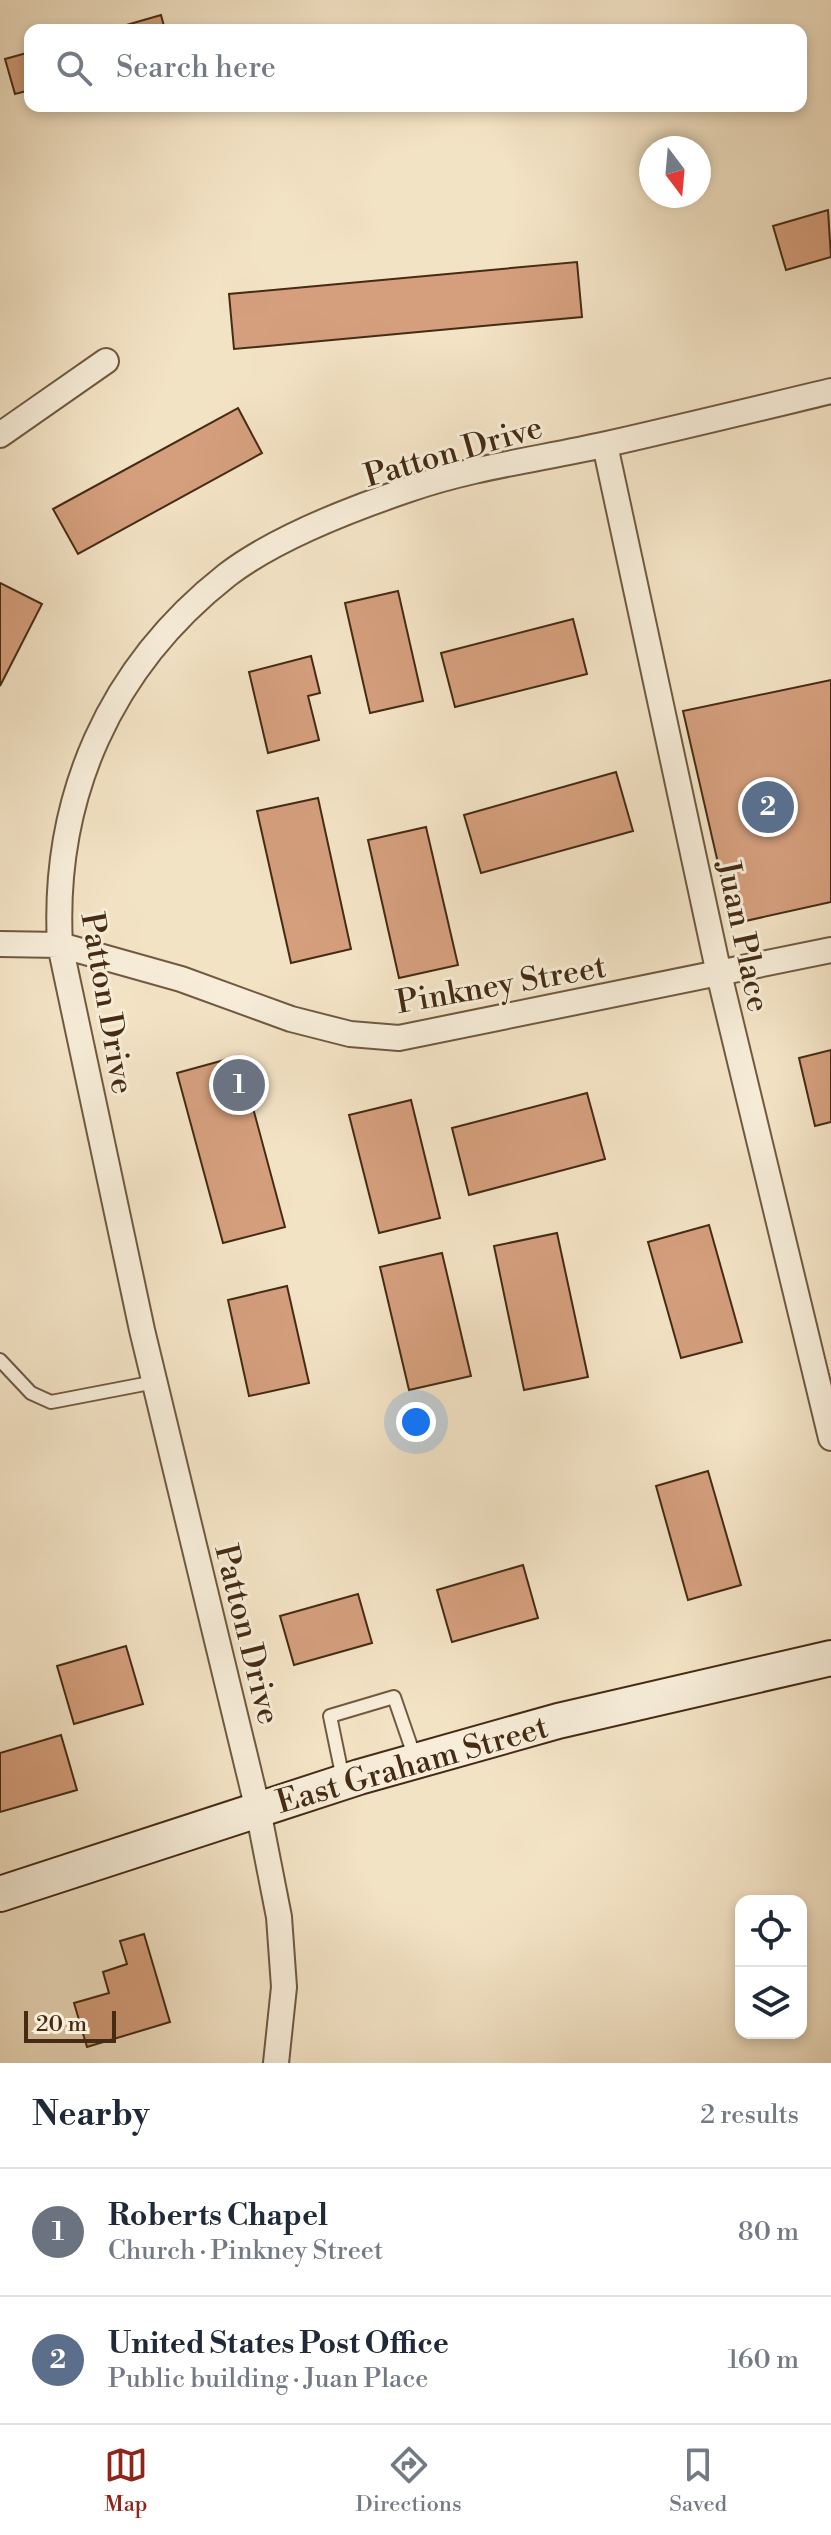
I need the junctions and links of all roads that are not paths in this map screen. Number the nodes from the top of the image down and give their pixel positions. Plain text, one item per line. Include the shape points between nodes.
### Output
1 (106, 361) dead end
2 (831, 391) edge
3 (0, 435) edge
4 (605, 445) junction
5 (0, 944) edge
6 (60, 945) junction
7 (831, 950) edge
8 (719, 974) junction
9 (0, 1360) edge
10 (155, 1382) junction
11 (831, 1438) edge
12 (831, 1658) edge
13 (416, 1761) junction
14 (344, 1782) junction
15 (258, 1810) junction
16 (0, 1894) edge
17 (276, 2063) edge

1 - 3 street
2 - 4 street, Patton Drive
4 - 6 street, Patton Drive via 407,490 263,552 185,612 123,690 86,757 57,893
4 - 8 street, Juan Place
5 - 6 street, Pinkney Street
6 - 8 street, Pinkney Street via 181,979 291,1019 350,1034 399,1038
6 - 10 street, Patton Drive
7 - 8 street, Pinkney Street
8 - 11 street, Juan Place
9 - 10 lane via 31,1393 51,1402
10 - 15 street, Patton Drive
12 - 13 street, East Graham Street via 558,1721
13 - 14 street, East Graham Street
13 - 14 lane via 394,1697 330,1716
14 - 15 street, East Graham Street
15 - 16 street, East Graham Street
15 - 17 street, Patton Drive via 280,1931 284,1987

